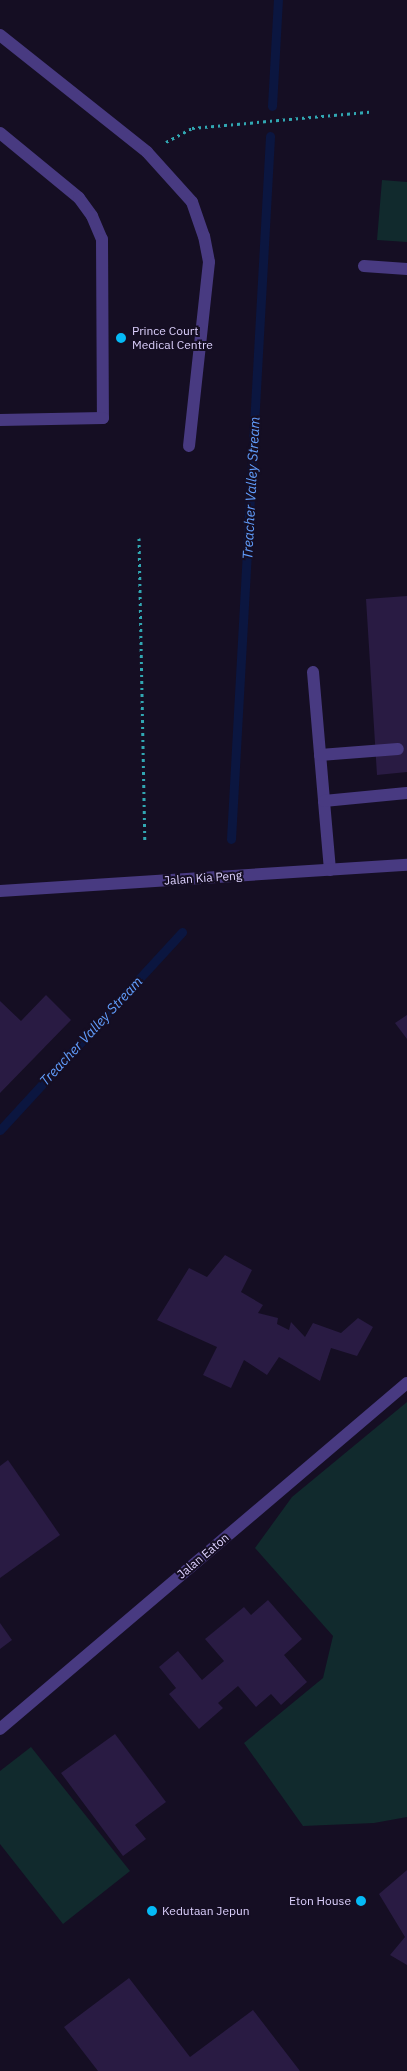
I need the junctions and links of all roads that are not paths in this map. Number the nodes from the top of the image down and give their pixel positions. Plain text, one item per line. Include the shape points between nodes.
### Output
1 (0, 35) edge
2 (0, 133) edge
3 (364, 266) dead end
4 (407, 269) edge
5 (0, 420) edge
6 (189, 446) dead end
7 (314, 672) dead end
8 (398, 749) dead end
9 (320, 755) junction
10 (407, 794) edge
11 (324, 801) junction
12 (407, 865) edge
13 (330, 870) junction
14 (0, 891) edge
15 (407, 1383) edge
16 (0, 1729) edge

1 - 6 street via 147,152 192,202 209,262
2 - 5 street via 80,198 102,238 103,418
3 - 4 street
7 - 9 street
8 - 9 street
9 - 11 street
10 - 11 street
11 - 13 street
12 - 13 street, Jalan Kia Peng
13 - 14 street, Jalan Kia Peng
15 - 16 street, Jalan Eaton

